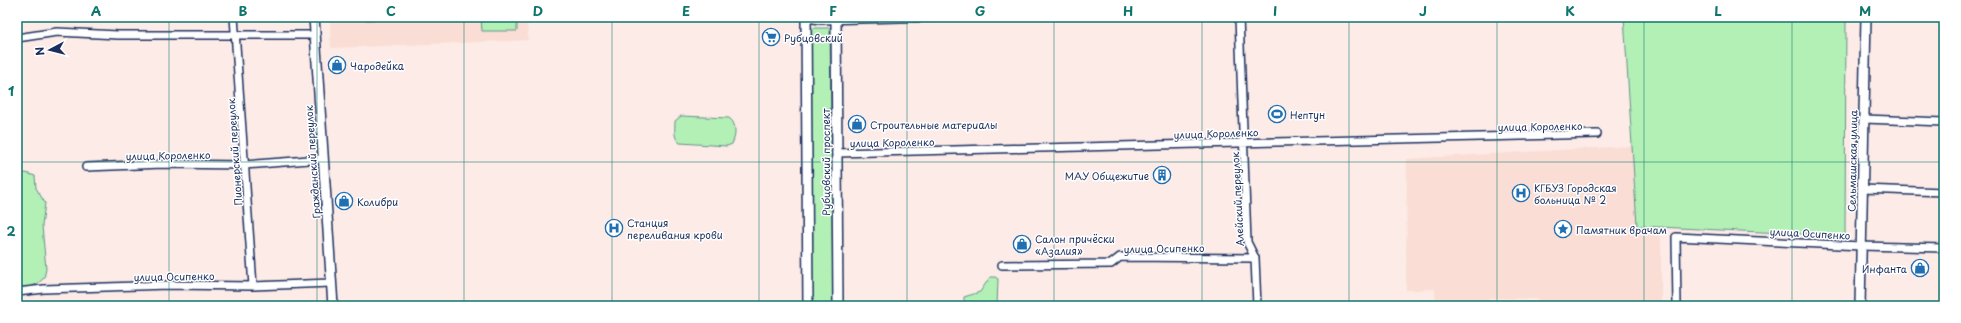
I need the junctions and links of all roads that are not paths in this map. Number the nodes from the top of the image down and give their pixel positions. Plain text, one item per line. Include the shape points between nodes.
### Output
1 (234, 17) edge
2 (314, 17) edge
3 (940, 17) edge
4 (1239, 17) edge
5 (1866, 17) edge
6 (806, 18) edge
7 (836, 18) edge
8 (235, 34) junction
9 (314, 35) junction
10 (17, 38) edge
11 (1864, 120) junction
12 (1944, 122) edge
13 (1597, 134) dead end
14 (1245, 142) junction
15 (836, 153) junction
16 (322, 159) junction
17 (244, 165) junction
18 (86, 167) dead end
19 (1862, 189) junction
20 (1944, 192) edge
21 (1861, 246) junction
22 (1944, 248) edge
23 (1255, 258) junction
24 (1002, 265) dead end
25 (331, 283) junction
26 (253, 286) junction
27 (17, 292) edge
28 (333, 306) edge
29 (808, 306) edge
30 (838, 306) edge
31 (1257, 306) edge
32 (1677, 306) edge
33 (1860, 306) edge

1 - 8 street, Пионерский переулок
2 - 9 street, Гражданский переулок
3 - 7 street
4 - 14 street, Алейский переулок
5 - 11 street, Сельмашская улица
6 - 7 street
6 - 29 street, Рубцовский проспект
7 - 15 street, Рубцовский проспект
8 - 9 street
8 - 10 street via 118,35 57,32
8 - 17 street, Пионерский переулок
9 - 16 street, Гражданский переулок
11 - 12 street
11 - 19 street, Сельмашская улица
13 - 14 street, улица Короленко
14 - 15 street, улица Короленко
14 - 23 street, Алейский переулок via 1247,242
15 - 30 street, Рубцовский проспект
16 - 17 street, улица Короленко
16 - 25 street, Гражданский переулок
17 - 18 street, улица Короленко via 163,164
17 - 26 street, Пионерский переулок
19 - 20 street
19 - 21 street, Сельмашская улица
21 - 22 street, улица Осипенко
21 - 32 street, улица Осипенко via 1676,237
21 - 33 street, Сельмашская улица
23 - 24 street, улица Осипенко via 1120,257 1111,264
23 - 31 street, Алейский переулок
25 - 26 street, улица Осипенко
25 - 28 street, Гражданский переулок
26 - 27 street, улица Осипенко via 168,285

